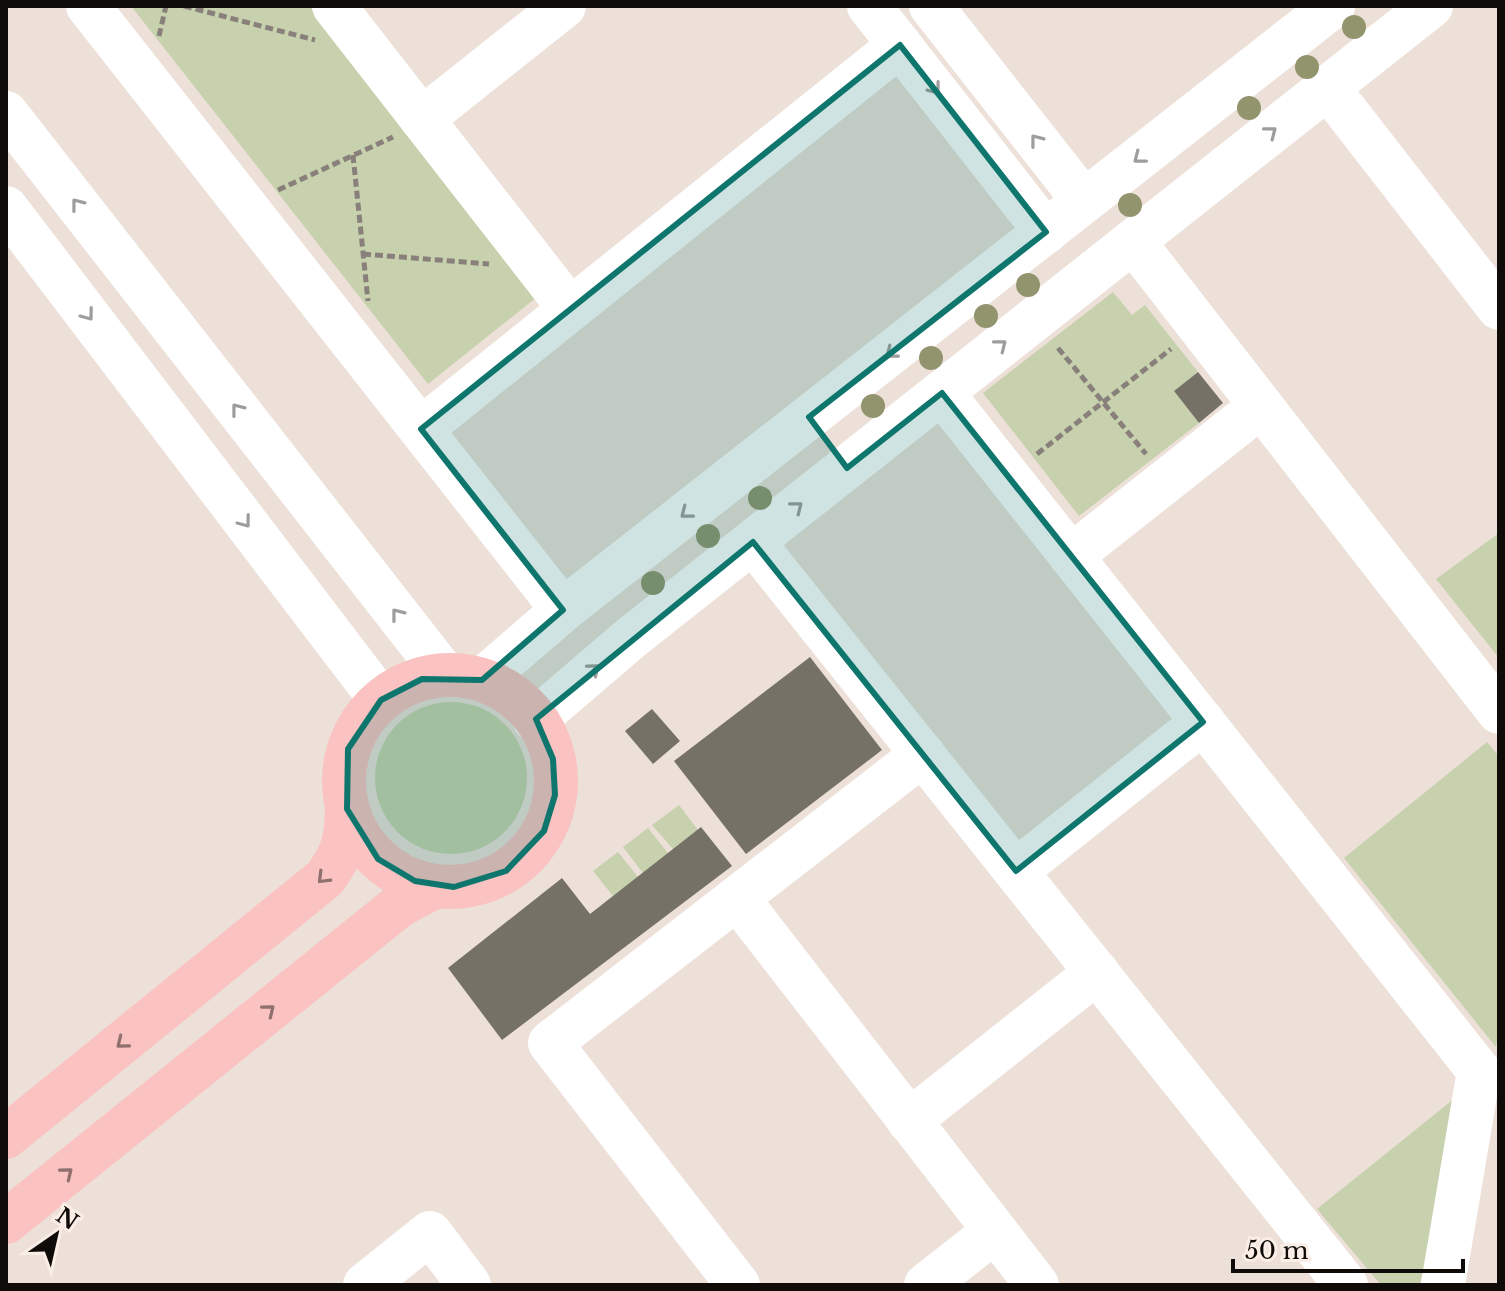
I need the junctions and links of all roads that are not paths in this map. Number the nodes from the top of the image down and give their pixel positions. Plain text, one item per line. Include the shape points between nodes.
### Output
1 (88, 6) edge
2 (334, 6) edge
3 (564, 6) edge
4 (869, 6) edge
5 (1333, 6) edge
6 (1431, 6) edge
7 (942, 10) edge
8 (900, 45) junction
9 (1328, 88) junction
10 (6, 113) edge
11 (423, 121) junction
12 (1181, 125) junction
13 (1218, 174) junction
14 (1084, 201) junction
15 (6, 208) edge
16 (1046, 232) junction
17 (1133, 241) junction
18 (1499, 308) edge
19 (570, 309) junction
20 (942, 393) junction
21 (1261, 406) junction
22 (809, 417) junction
23 (421, 429) junction
24 (847, 468) junction
25 (753, 542) junction
26 (1071, 556) junction
27 (577, 599) junction
28 (632, 637) junction
29 (464, 678) junction
30 (381, 700) junction
31 (1499, 712) edge
32 (535, 720) junction
33 (1203, 722) junction
34 (923, 754) junction
35 (347, 808) junction
36 (1016, 871) junction
37 (436, 886) junction
38 (737, 898) junction
39 (1097, 972) junction
40 (909, 1121) junction
41 (6, 1137) edge
42 (6, 1222) edge
43 (995, 1231) junction
44 (365, 1285) edge
45 (469, 1285) edge
46 (738, 1285) edge
47 (926, 1285) edge
48 (1037, 1285) edge
49 (1346, 1285) edge
50 (1443, 1285) edge

1 - 23 street
2 - 11 street
3 - 11 street
4 - 8 street
5 - 12 street
6 - 9 street
14 -> 7 street
8 -> 16 street
8 - 19 street
13 -> 9 street
9 - 18 street
29 -> 10 street
11 - 19 street
12 - 13 street
12 -> 14 street
13 - 17 street
14 - 16 street
15 -> 30 street
16 -> 22 street
20 -> 17 street
17 - 21 street
19 - 23 street
20 - 24 street
20 - 26 street
21 - 26 street
21 - 31 street
22 - 24 street
22 -> 27 street
23 - 27 street
25 -> 24 street
25 - 28 street
25 - 34 street
26 - 33 street
27 - 28 street
27 - 29 street
32 -> 28 street
29 - 30 main road via 422,679
29 - 32 main road via 499,688
30 - 35 main road via 361,722 348,749 343,779
32 - 37 main road via 548,741 555,777 544,831 506,871 473,885
33 - 36 street
33 - 50 street via 1479,1071
34 - 36 street
34 - 38 street
35 - 37 main road via 378,859 405,877
35 -> 41 main road via 340,858 325,878
36 - 39 street
42 -> 37 main road via 400,905
38 - 40 street
38 - 46 street via 550,1043
39 - 40 street
39 - 49 street
40 - 43 street
43 - 47 street
43 - 48 street
44 - 45 street via 430,1233

